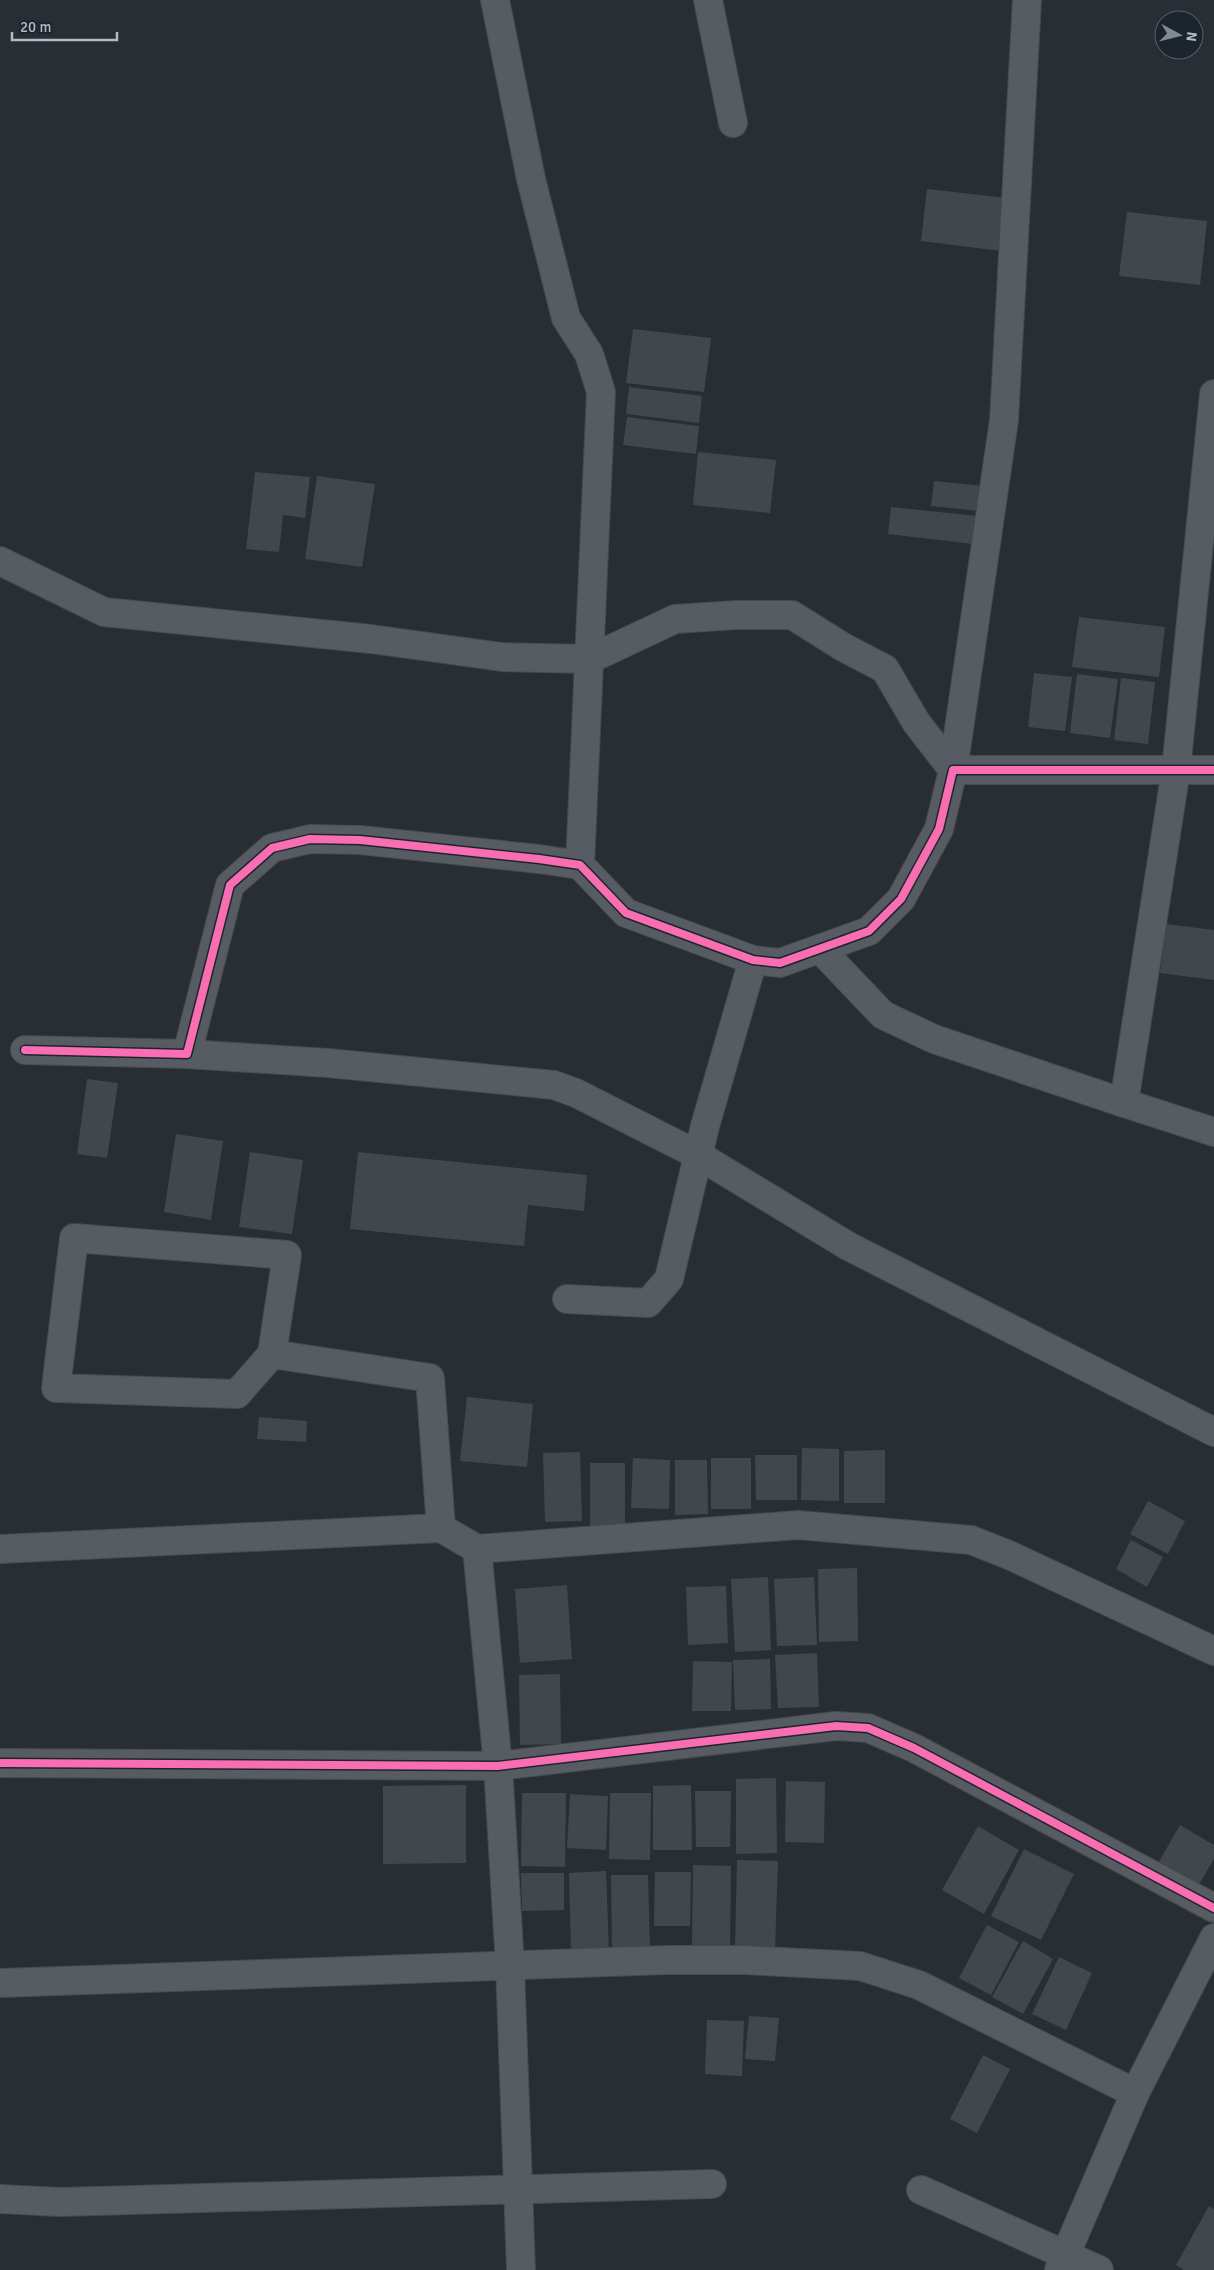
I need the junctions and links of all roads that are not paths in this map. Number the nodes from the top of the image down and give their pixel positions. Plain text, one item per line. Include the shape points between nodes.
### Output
1 (495, 0) edge
2 (708, 0) edge
3 (1027, 0) edge
4 (733, 123) dead end
5 (1214, 394) edge
6 (1208, 522) edge
7 (0, 561) edge
8 (590, 658) junction
9 (953, 770) junction
10 (1176, 770) junction
11 (1214, 770) edge
12 (580, 865) junction
13 (820, 949) junction
14 (754, 960) junction
15 (25, 1050) dead end
16 (187, 1054) junction
17 (1124, 1103) junction
18 (1214, 1132) edge
19 (698, 1155) junction
20 (567, 1299) dead end
21 (272, 1354) junction
22 (1214, 1432) edge
23 (441, 1528) junction
24 (0, 1549) edge
25 (477, 1549) junction
26 (1214, 1651) edge
27 (0, 1763) edge
28 (498, 1766) junction
29 (1214, 1908) edge
30 (1214, 1938) edge
31 (510, 1966) junction
32 (0, 1983) edge
33 (1135, 2093) junction
34 (712, 2184) dead end
35 (519, 2190) junction
36 (921, 2190) dead end
37 (0, 2200) edge
38 (1063, 2262) edge
39 (521, 2270) edge
40 (1098, 2270) edge

1 - 8 street via 531,179 566,318 590,354 601,392
2 - 4 street
3 - 9 street via 1004,420
5 - 6 street
6 - 10 street
7 - 8 street via 104,612 371,639 502,657
8 - 9 street via 675,620 792,615 885,669 916,722
8 - 12 street
9 - 10 street
9 - 13 street via 939,829 901,899 869,931
10 - 11 street
10 - 17 street
12 - 14 street via 626,913
12 - 16 street via 360,840 310,839 272,848 230,885
13 - 14 street via 780,963
13 - 17 street via 883,1015 934,1039
14 - 19 street
15 - 16 street
16 - 19 street via 328,1063 554,1085
17 - 18 street
19 - 20 street via 669,1279 648,1303
19 - 22 street via 848,1246
21 - 21 street via 287,1255 74,1238 56,1388 237,1394
21 - 23 street via 430,1378
23 - 24 street
23 - 25 street
25 - 26 street via 798,1525 971,1540
25 - 28 street
27 - 28 street
28 - 29 street via 836,1726 868,1728 914,1748
28 - 31 street
30 - 33 street
31 - 32 street
31 - 33 street via 744,1960 860,1966 919,1985
31 - 35 street
33 - 38 street
34 - 35 street
35 - 37 street via 60,2202
35 - 39 street
36 - 38 street
38 - 40 street

